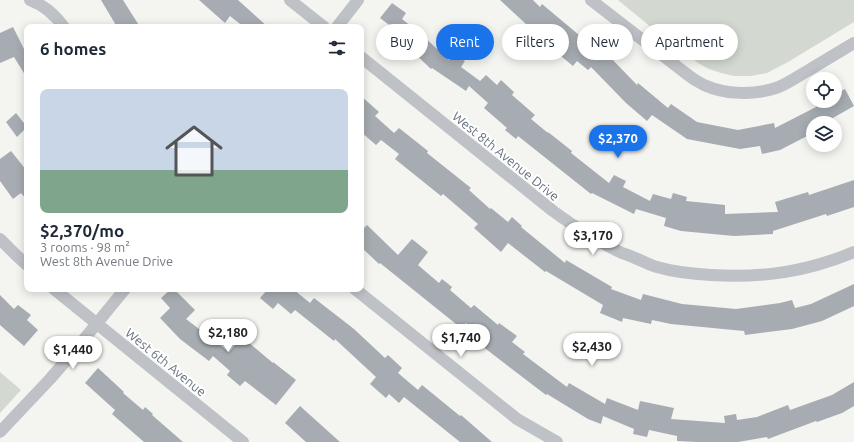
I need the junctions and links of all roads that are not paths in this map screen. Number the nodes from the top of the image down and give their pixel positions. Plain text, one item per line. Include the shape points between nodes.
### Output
1 (30, 0) edge
2 (290, 0) edge
3 (358, 0) edge
4 (591, 0) edge
5 (61, 24) edge
6 (320, 24) edge
7 (339, 24) edge
8 (852, 49) edge
9 (364, 59) edge
10 (0, 239) edge
11 (854, 252) edge
12 (24, 262) edge
13 (58, 292) edge
14 (123, 292) edge
15 (359, 292) edge
16 (97, 324) junction
17 (0, 432) edge
18 (243, 442) edge
19 (557, 442) edge

1 - 5 street via 44,7
2 - 6 street
3 - 7 street
4 - 8 street via 688,76 704,85 730,92 753,93 776,88
9 - 11 street, West 8th Avenue Drive via 578,230 612,249 656,267 701,274 761,276 791,272
10 - 12 street
13 - 16 street, West 6th Avenue
14 - 16 street
15 - 19 street via 517,419
16 - 17 street
16 - 18 street, West 6th Avenue

